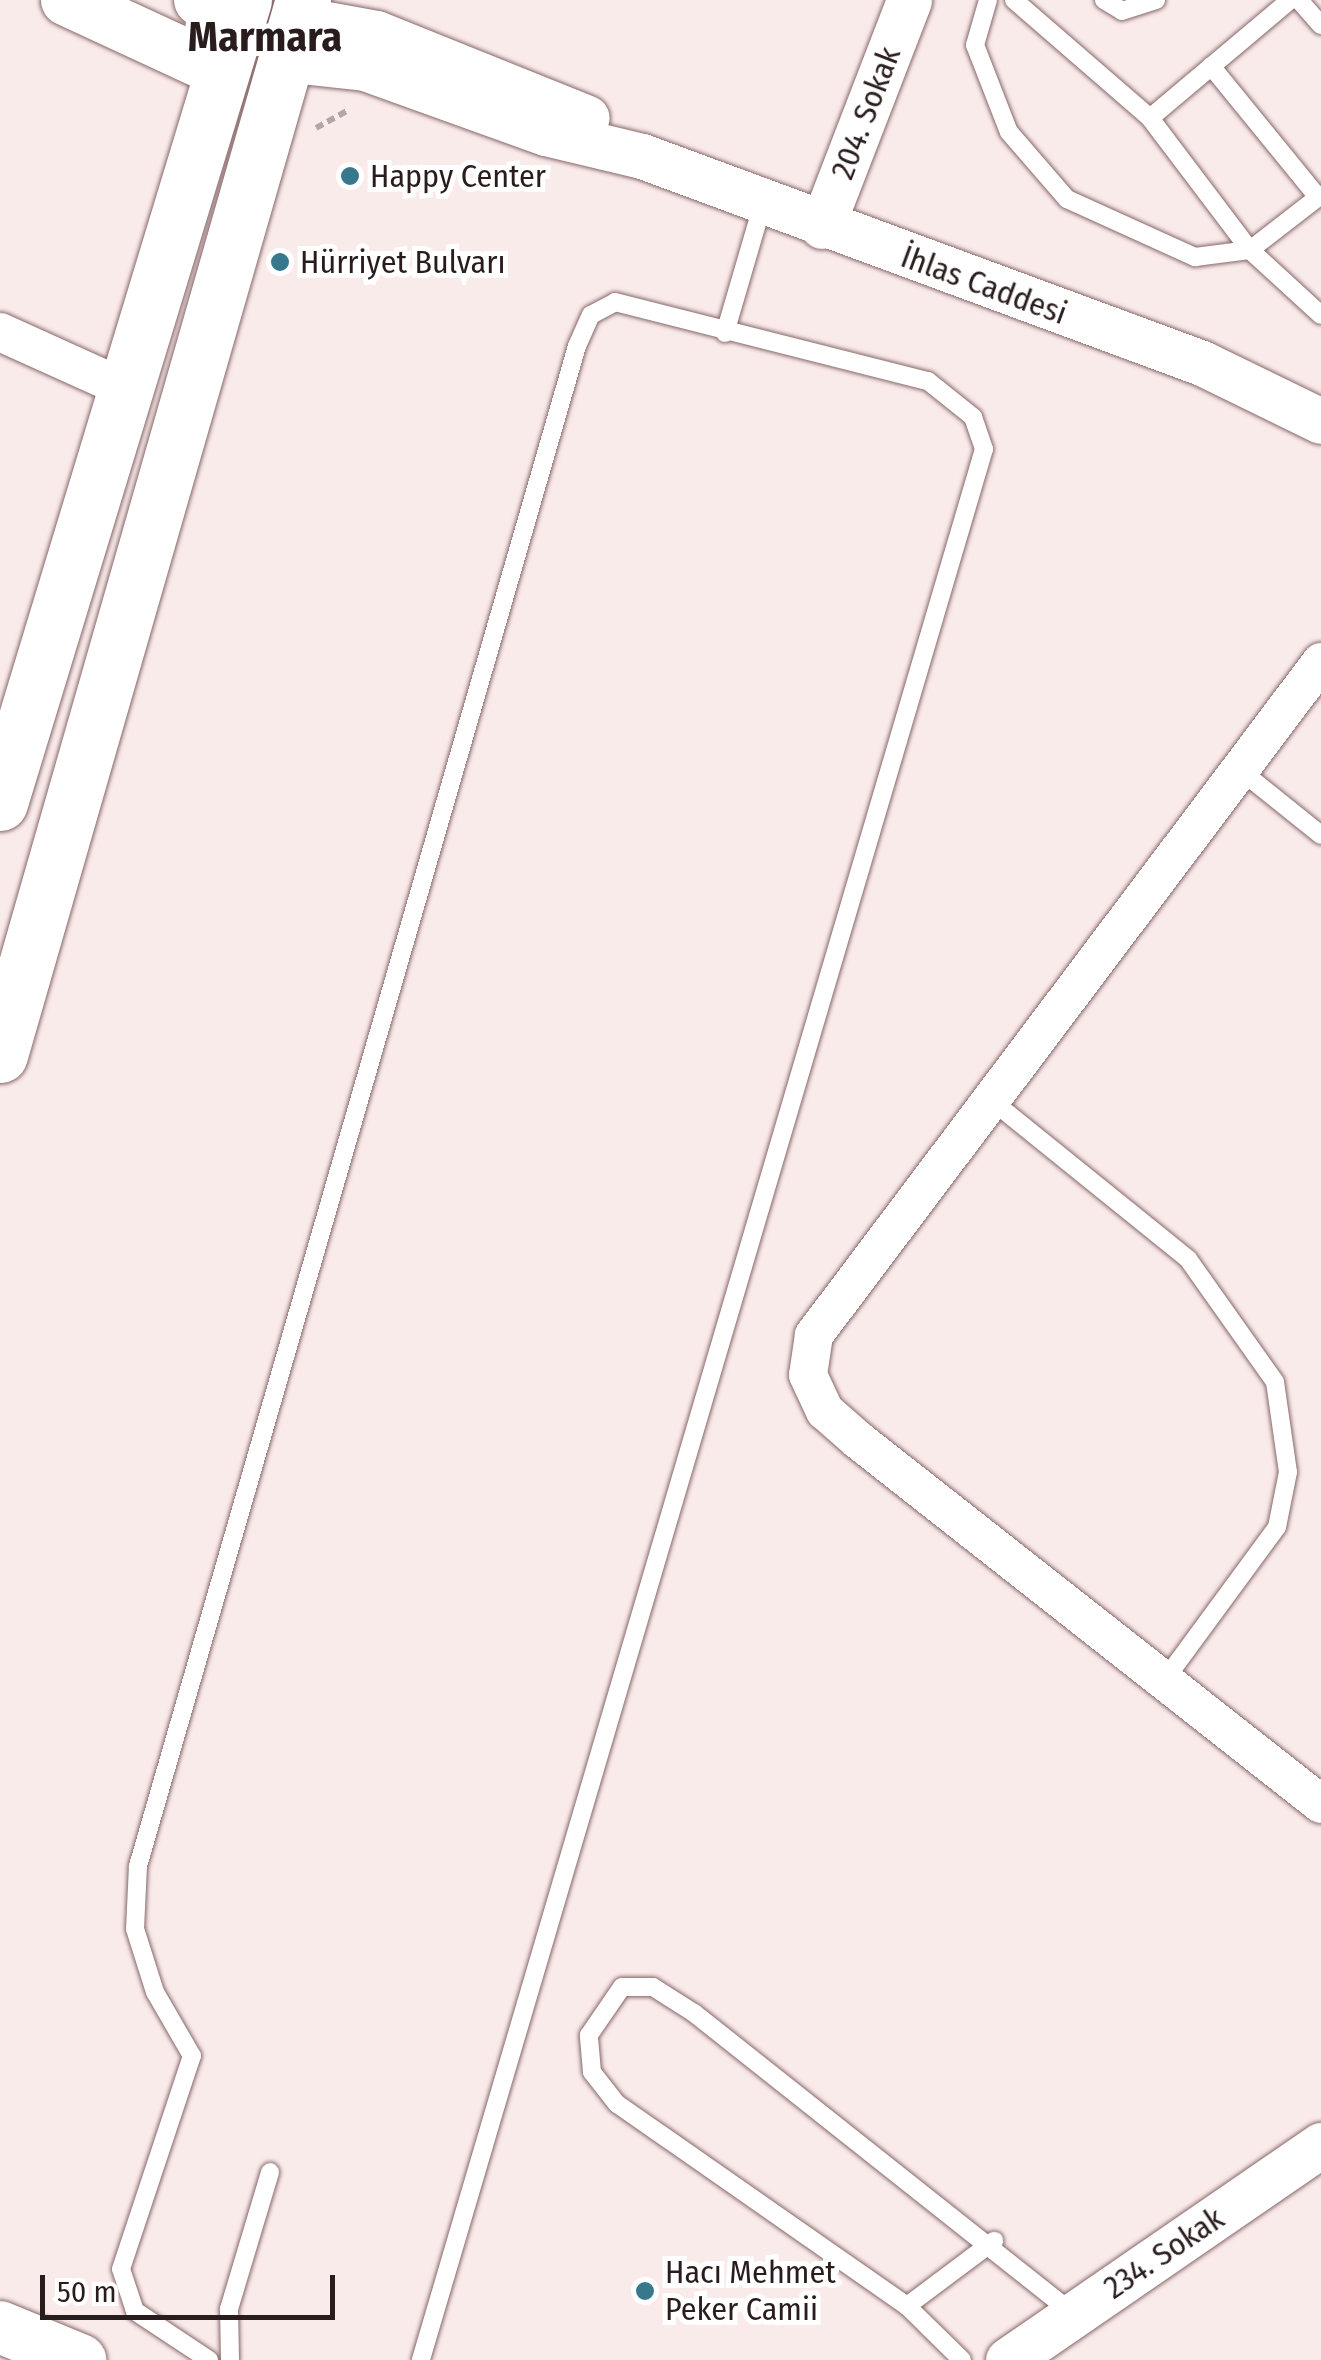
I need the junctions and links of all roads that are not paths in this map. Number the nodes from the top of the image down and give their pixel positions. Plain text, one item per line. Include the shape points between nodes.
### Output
1 (67, 0) edge
2 (909, 0) edge
3 (988, 0) edge
4 (1014, 0) edge
5 (1104, 0) edge
6 (1156, 0) edge
7 (1290, 0) edge
8 (1298, 0) edge
9 (228, 5) edge
10 (298, 26) edge
11 (1321, 26) edge
12 (1211, 66) junction
13 (221, 71) junction
14 (1150, 118) junction
15 (1320, 196) edge
16 (763, 203) junction
17 (822, 226) junction
18 (1250, 250) junction
19 (1321, 315) edge
20 (0, 332) edge
21 (725, 333) junction
22 (122, 387) junction
23 (1321, 422) edge
24 (1321, 662) edge
25 (16, 693) edge
26 (1240, 770) junction
27 (0, 803) edge
28 (1321, 835) edge
29 (0, 1054) edge
30 (991, 1100) junction
31 (1164, 1681) junction
32 (1321, 1804) edge
33 (1321, 2145) edge
34 (270, 2172) dead end
35 (994, 2241) junction
36 (907, 2306) junction
37 (1075, 2314) junction
38 (0, 2327) edge
39 (80, 2360) edge
40 (209, 2360) edge
41 (230, 2360) edge
42 (420, 2360) edge
43 (962, 2360) edge
44 (1008, 2360) edge

1 - 13 main road
2 - 17 street, 204. Sokak
3 - 18 lane via 974,45 1002,114 1066,199 1195,257
4 - 14 lane
5 - 6 lane via 1122,10
7 - 12 lane
8 - 11 lane
9 - 10 main road
9 - 13 main road
10 - 13 main road
10 - 16 street, İhlas Caddesi via 365,68 546,133 642,156
10 - 29 main road
12 - 14 lane
12 - 15 lane
13 - 22 main road
14 - 18 lane
15 - 18 lane
16 - 17 street, İhlas Caddesi
16 - 21 lane
17 - 23 street, İhlas Caddesi via 1202,363
18 - 19 lane
20 - 22 street
21 - 40 lane via 615,302 591,315 577,346 138,1866 135,1929 155,1992 192,2056 121,2269 135,2311
21 - 42 lane via 928,381 973,417 984,449
22 - 25 main road
24 - 26 street
25 - 27 main road
26 - 28 lane
26 - 30 street
30 - 31 lane via 1188,1259 1274,1382 1288,1472 1276,1527
30 - 31 street via 814,1335 808,1374 825,1411 858,1440
31 - 32 street
33 - 37 street, 234. Sokak
34 - 41 lane via 229,2309
35 - 36 lane
35 - 36 lane via 694,2014 653,1987 622,1987 589,2035 592,2072 617,2104
35 - 37 lane
36 - 43 lane
37 - 44 street, 234. Sokak
38 - 39 main road

